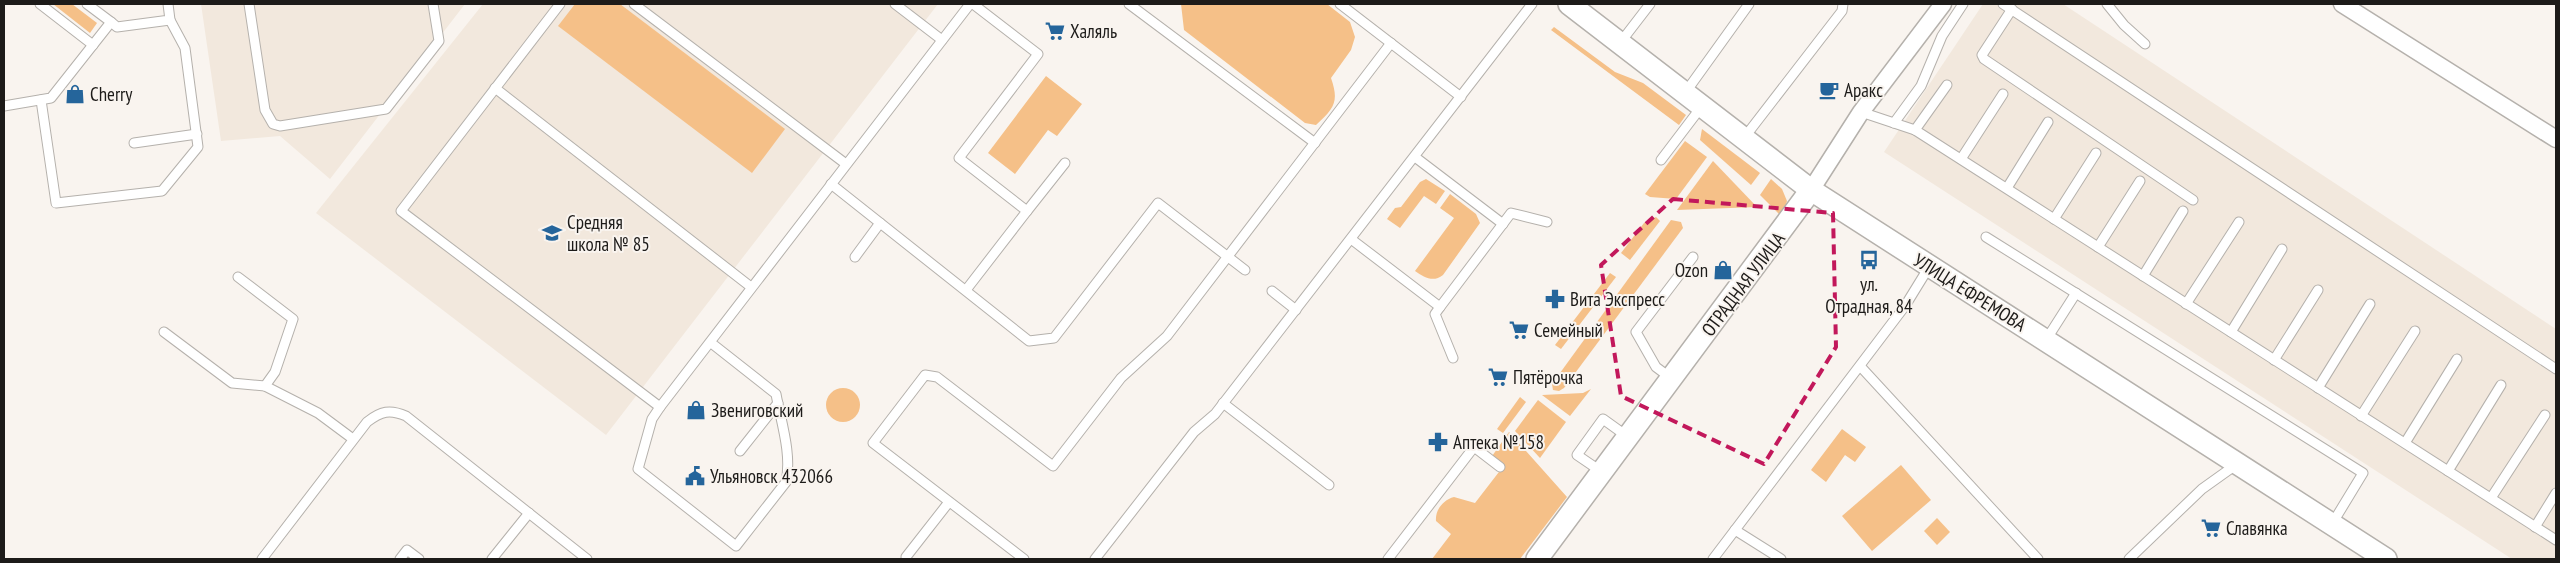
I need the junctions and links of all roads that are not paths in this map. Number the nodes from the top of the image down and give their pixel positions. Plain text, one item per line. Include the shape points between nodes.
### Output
1 (40, 4) edge
2 (87, 4) edge
3 (168, 4) edge
4 (250, 4) edge
5 (433, 4) edge
6 (560, 4) edge
7 (634, 4) edge
8 (895, 4) edge
9 (971, 4) edge
10 (1130, 4) edge
11 (1340, 4) edge
12 (1532, 4) edge
13 (1569, 4) edge
14 (1650, 4) edge
15 (1749, 4) edge
16 (1843, 4) edge
17 (1943, 4) edge
18 (1963, 4) edge
19 (2003, 4) edge
20 (2107, 4) edge
21 (2342, 4) edge
22 (2012, 9) junction
23 (170, 20) junction
24 (111, 22) junction
25 (942, 40) junction
26 (1390, 42) junction
27 (1620, 43) junction
28 (2145, 44) dead end
29 (93, 45) junction
30 (1946, 85) dead end
31 (495, 88) junction
32 (1684, 93) junction
33 (2002, 94) dead end
34 (1461, 97) junction
35 (41, 100) junction
36 (4, 106) edge
37 (1702, 106) junction
38 (1861, 112) junction
39 (2048, 122) dead end
40 (1894, 123) junction
41 (1915, 130) junction
42 (197, 134) junction
43 (1744, 138) junction
44 (2556, 139) edge
45 (134, 143) dead end
46 (1315, 143) junction
47 (2096, 153) dead end
48 (1415, 157) junction
49 (1961, 159) junction
50 (1661, 160) dead end
51 (1065, 163) dead end
52 (846, 164) junction
53 (2140, 182) dead end
54 (831, 184) junction
55 (2007, 188) junction
56 (1810, 190) junction
57 (2193, 200) dead end
58 (1027, 211) junction
59 (2183, 211) dead end
60 (2054, 219) junction
61 (1547, 222) dead end
62 (2239, 222) dead end
63 (880, 223) junction
64 (1503, 224) junction
65 (1986, 237) dead end
66 (1351, 239) junction
67 (2098, 247) junction
68 (2282, 250) dead end
69 (855, 257) dead end
70 (1228, 257) junction
71 (1693, 257) dead end
72 (1929, 267) junction
73 (1245, 270) dead end
74 (2143, 276) junction
75 (238, 277) dead end
76 (751, 287) junction
77 (966, 290) junction
78 (2318, 290) dead end
79 (1272, 291) dead end
80 (2076, 293) junction
81 (2186, 304) junction
82 (2370, 304) dead end
83 (1440, 307) junction
84 (1296, 310) junction
85 (2415, 330) dead end
86 (164, 332) dead end
87 (2231, 332) junction
88 (2046, 340) junction
89 (710, 342) junction
90 (1453, 358) dead end
91 (2457, 359) dead end
92 (2274, 360) junction
93 (1860, 366) junction
94 (2556, 369) edge
95 (1672, 379) junction
96 (2501, 385) dead end
97 (265, 386) junction
98 (2318, 388) junction
99 (778, 402) junction
100 (1223, 403) junction
101 (660, 407) junction
102 (2545, 415) dead end
103 (2362, 416) junction
104 (1628, 437) junction
105 (353, 439) junction
106 (2405, 443) junction
107 (740, 451) dead end
108 (2237, 464) junction
109 (1500, 467) dead end
110 (2448, 471) junction
111 (1602, 472) junction
112 (1329, 485) dead end
113 (2556, 493) edge
114 (2491, 498) junction
115 (949, 502) junction
116 (529, 513) junction
117 (2332, 524) junction
118 (2535, 527) junction
119 (1735, 530) junction
120 (2556, 540) edge
121 (906, 557) dead end
122 (262, 559) edge
123 (400, 559) edge
124 (419, 559) edge
125 (492, 559) edge
126 (587, 559) edge
127 (1024, 559) edge
128 (1095, 559) edge
129 (1388, 559) edge
130 (1537, 559) edge
131 (1713, 559) edge
132 (1781, 559) edge
133 (2038, 559) edge
134 (2129, 559) edge
135 (2386, 559) edge

1 - 29 lane
2 - 24 lane
3 - 23 lane
4 - 5 lane via 265,110 273,124 280,126 386,109 439,41
6 - 31 lane
7 - 52 lane
8 - 25 lane
9 - 25 lane
9 - 58 lane via 1038,54 959,158
10 - 46 lane
11 - 26 lane
12 - 34 lane
13 - 27 street, УЛИЦА ЕФРЕМОВА
14 - 27 lane
15 - 32 lane
16 - 43 lane via 1842,11
17 - 38 street, ОТРАДНАЯ УЛИЦА
18 - 40 lane via 1942,36 1921,86
19 - 22 lane
20 - 28 lane
21 - 44 street
22 - 57 lane via 1982,55 1984,59
22 - 94 lane
23 - 24 lane via 117,27
23 - 42 lane via 185,48
24 - 29 lane
25 - 52 lane
26 - 34 lane
26 - 46 lane
27 - 32 street, УЛИЦА ЕФРЕМОВА
29 - 35 lane via 51,98
30 - 41 lane
31 - 76 lane
31 - 101 lane via 401,211
32 - 37 street, УЛИЦА ЕФРЕМОВА
33 - 49 lane
34 - 48 lane
35 - 36 lane
35 - 42 lane via 56,203 162,191 198,147
37 - 43 street, УЛИЦА ЕФРЕМОВА
37 - 50 lane
38 - 40 lane
38 - 56 street, ОТРАДНАЯ УЛИЦА
39 - 55 lane
40 - 41 lane
41 - 49 lane
42 - 45 lane
43 - 56 street, УЛИЦА ЕФРЕМОВА
46 - 70 lane
47 - 60 lane
48 - 64 lane
48 - 66 lane
49 - 55 lane
51 - 58 lane
52 - 54 lane
53 - 67 lane
54 - 63 lane
54 - 76 lane
55 - 60 lane
56 - 72 street, УЛИЦА ЕФРЕМОВА
56 - 95 street, ОТРАДНАЯ УЛИЦА
58 - 77 lane
59 - 74 lane
60 - 67 lane
61 - 64 lane via 1511,213
62 - 81 lane
63 - 69 lane
63 - 77 lane
64 - 83 lane
65 - 80 lane
66 - 83 lane
66 - 84 lane
67 - 74 lane
68 - 87 lane
70 - 73 lane
70 - 77 lane via 1158,203 1054,338 1029,341
70 - 115 lane via 1168,336 1121,378 1053,466 937,377 925,375 873,443
71 - 95 lane via 1636,332 1656,367
72 - 88 street, УЛИЦА ЕФРЕМОВА
72 - 93 lane via 1905,306
74 - 81 lane
75 - 97 lane via 293,319 275,372
76 - 89 lane
78 - 92 lane
79 - 84 lane
80 - 88 lane
80 - 117 lane via 2363,473
81 - 87 lane
82 - 98 lane
83 - 90 lane via 1435,314
84 - 100 lane
85 - 103 lane
86 - 97 lane via 232,383
87 - 92 lane
88 - 108 street, УЛИЦА ЕФРЕМОВА
89 - 99 lane via 776,394
89 - 101 lane
91 - 106 lane
92 - 98 lane
93 - 119 lane
93 - 133 lane
95 - 104 street, ОТРАДНАЯ УЛИЦА
96 - 110 lane
97 - 105 lane via 318,413
98 - 103 lane
99 - 101 lane via 787,452 786,482 736,546 638,470 652,419
99 - 107 lane
100 - 112 lane
100 - 128 lane via 1194,432
102 - 114 lane
103 - 106 lane
104 - 111 street, ОТРАДНАЯ УЛИЦА
104 - 111 lane via 1603,419 1577,455
105 - 116 lane via 377,414 386,411 399,413
105 - 122 lane
106 - 110 lane
108 - 117 street, УЛИЦА ЕФРЕМОВА
108 - 134 lane via 2202,489
109 - 129 lane via 1474,447
110 - 114 lane
111 - 130 street, ОТРАДНАЯ УЛИЦА
113 - 118 lane
114 - 118 lane
115 - 121 lane
115 - 127 lane
116 - 125 lane
116 - 126 lane
117 - 135 street, УЛИЦА ЕФРЕМОВА
118 - 120 lane
119 - 131 lane
119 - 132 lane
123 - 124 lane via 407,550

